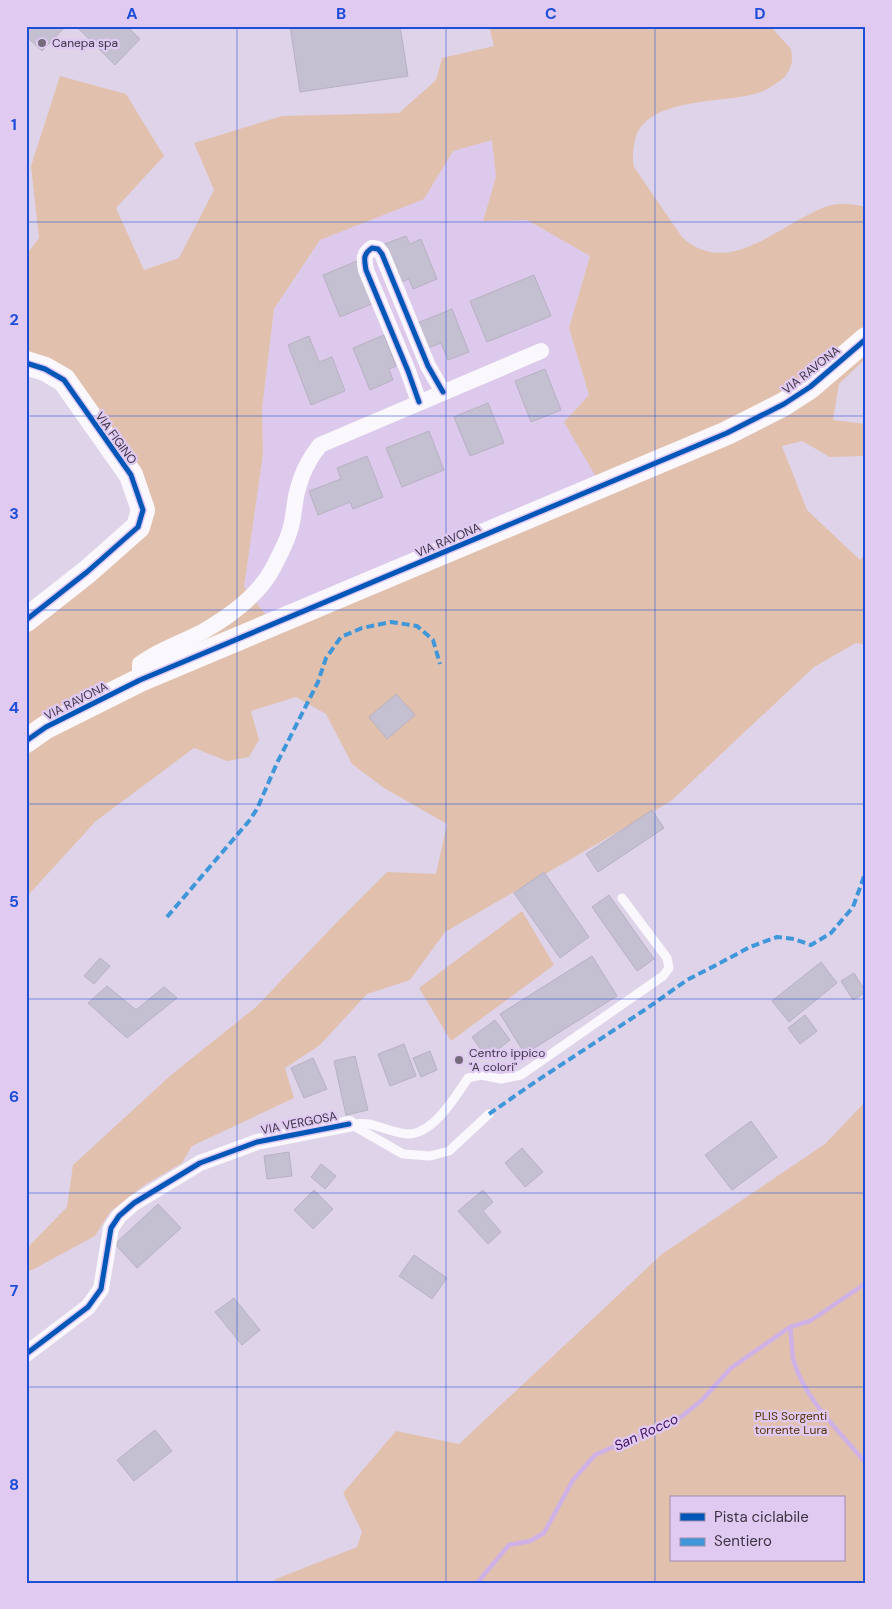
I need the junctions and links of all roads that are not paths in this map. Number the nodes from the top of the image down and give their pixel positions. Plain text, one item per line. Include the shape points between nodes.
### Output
1 (402, 302) junction
2 (383, 310) junction
3 (866, 339) edge
4 (542, 351) dead end
5 (26, 363) edge
6 (444, 392) junction
7 (419, 402) junction
8 (26, 620) edge
9 (140, 680) junction
10 (26, 741) edge
11 (622, 898) dead end
12 (489, 1114) dead end
13 (349, 1124) junction
14 (26, 1354) edge

1 - 2 street
1 - 2 street via 382,254 372,248 364,258 366,270
1 - 6 street via 428,366
2 - 7 street
3 - 9 street, VIA RAVONA via 810,387 784,404 727,432
4 - 6 street
5 - 8 street, VIA FIGINO via 46,369 64,380 132,475 143,510 138,527
6 - 7 street
7 - 9 street via 320,445 307,461 290,530 264,581 254,594 220,620 140,664
9 - 10 street, VIA RAVONA via 46,727
11 - 13 lane via 667,958 669,968 663,976 521,1075 501,1079 480,1075 468,1078 430,1126 409,1134 367,1124
12 - 13 lane via 448,1151 430,1156 404,1154
13 - 14 street, VIA VERGOSA via 257,1142 200,1163 134,1204 119,1216 111,1228 101,1289 88,1307

